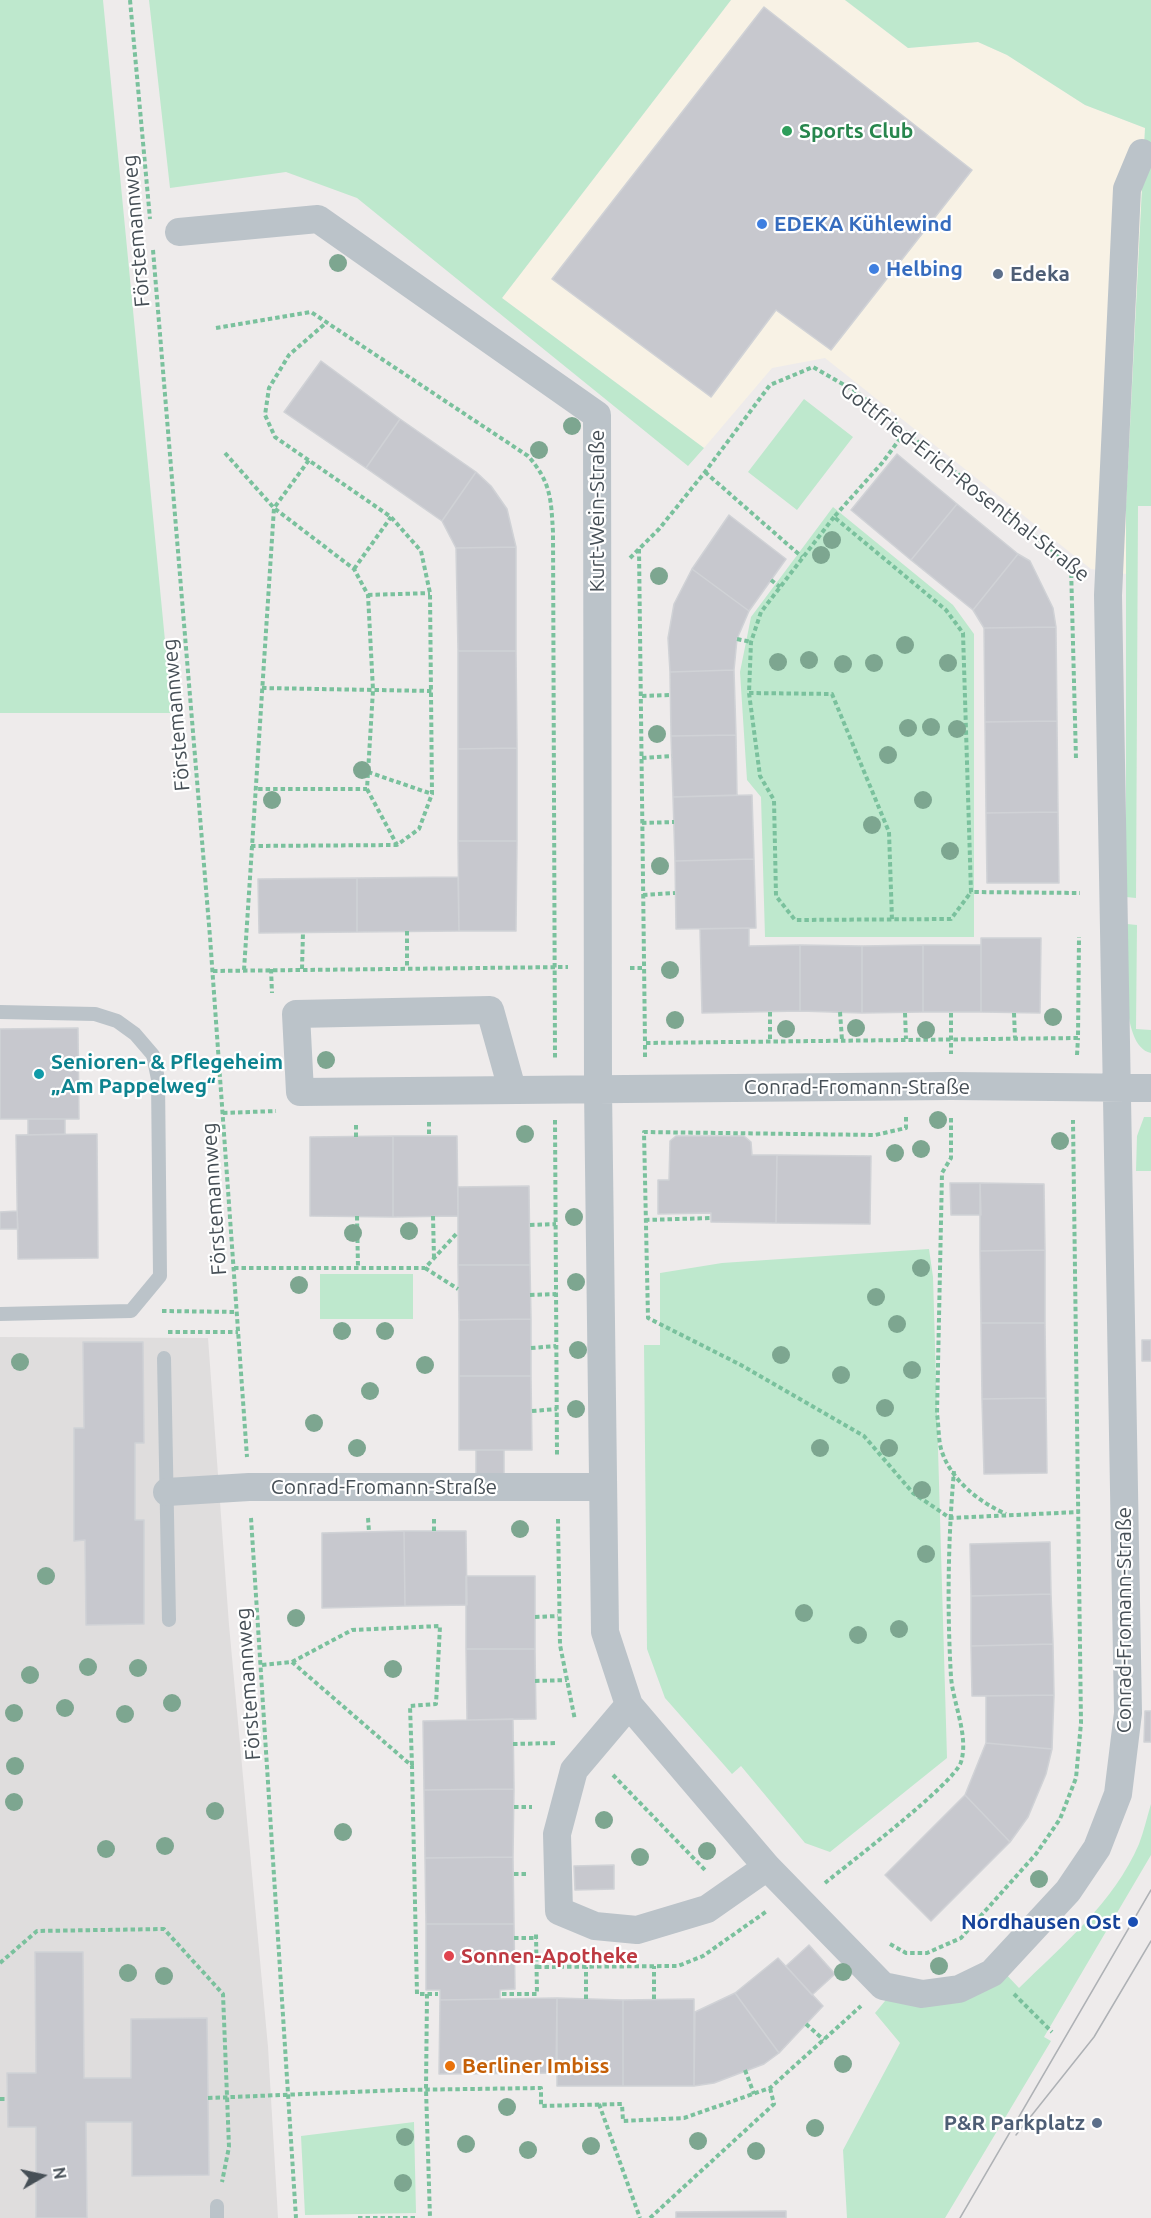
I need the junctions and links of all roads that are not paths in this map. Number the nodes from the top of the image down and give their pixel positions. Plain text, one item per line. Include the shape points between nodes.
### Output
1 (1142, 153) dead end
2 (178, 232) dead end
3 (0, 1012) edge
4 (1151, 1088) edge
5 (512, 1089) junction
6 (598, 1089) junction
7 (1116, 1089) junction
8 (0, 1314) edge
9 (164, 1358) road end
10 (602, 1486) junction
11 (167, 1492) junction
12 (169, 1620) dead end
13 (628, 1706) junction
14 (767, 1867) junction

1 - 7 street, Gottfried-Erich-Rosenthal-Straße via 1127,189 1108,595
2 - 6 street, Kurt-Wein-Straße via 318,219 597,415
3 - 8 lane via 94,1014 117,1021 153,1055 158,1079 160,1276 131,1311
4 - 7 street, Conrad-Fromann-Straße
5 - 5 street, Conrad-Fromann-Straße via 300,1092 296,1014 490,1010
5 - 6 street, Conrad-Fromann-Straße
6 - 7 street, Conrad-Fromann-Straße
6 - 10 street
7 - 14 street, Conrad-Fromann-Straße via 1128,1713 1118,1794 1097,1848 1068,1891 992,1973 959,1989 922,1994 883,1986
9 - 11 lane
10 - 11 street, Conrad-Fromann-Straße via 249,1487
10 - 13 street via 605,1632
11 - 12 lane
13 - 14 street
13 - 14 street via 574,1770 557,1834 559,1911 595,1926 637,1930 707,1909

